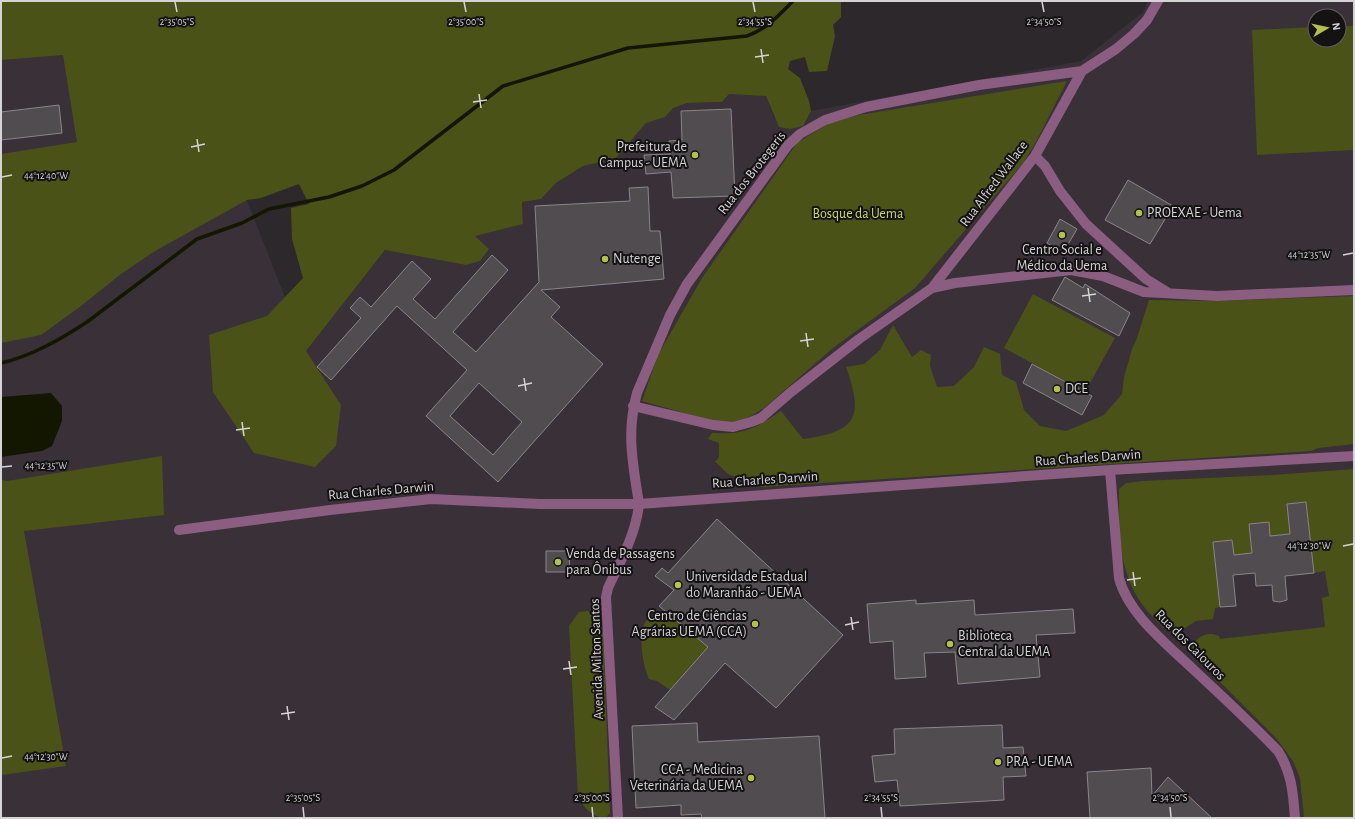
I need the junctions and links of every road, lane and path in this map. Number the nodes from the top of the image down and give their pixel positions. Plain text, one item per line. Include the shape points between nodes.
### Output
1 (1158, 1) edge
2 (1082, 70) junction
3 (1035, 156) junction
4 (932, 288) junction
5 (1354, 290) edge
6 (1170, 293) junction
7 (633, 406) junction
8 (1354, 456) edge
9 (1110, 470) junction
10 (639, 504) junction
11 (179, 530) dead end
12 (618, 818) edge
13 (1296, 818) edge

1 - 2 street, Rua dos Brotegeris via 1147,20 1134,34 1116,49
2 - 3 street, Rua Alfred Wallace
2 - 7 street, Rua dos Brotegeris via 979,85 860,109 825,120 800,134 788,145 688,284 667,322
3 - 4 street, Rua Alfred Wallace
3 - 6 street via 1086,224 1146,280
4 - 6 street via 955,283 1071,270 1103,276 1133,289
4 - 7 street via 859,339 762,418 739,426 723,427
5 - 6 street via 1217,296
7 - 10 street, Rua dos Brotegeris via 630,436
8 - 9 street, Rua Charles Darwin
9 - 10 street, Rua Charles Darwin
9 - 13 street, Rua dos Calouros via 1118,571 1125,595 1166,643 1278,751 1293,785
10 - 11 street, Rua Charles Darwin via 540,504 431,499
10 - 12 street, Avenida Milton Santos via 635,527 606,598

